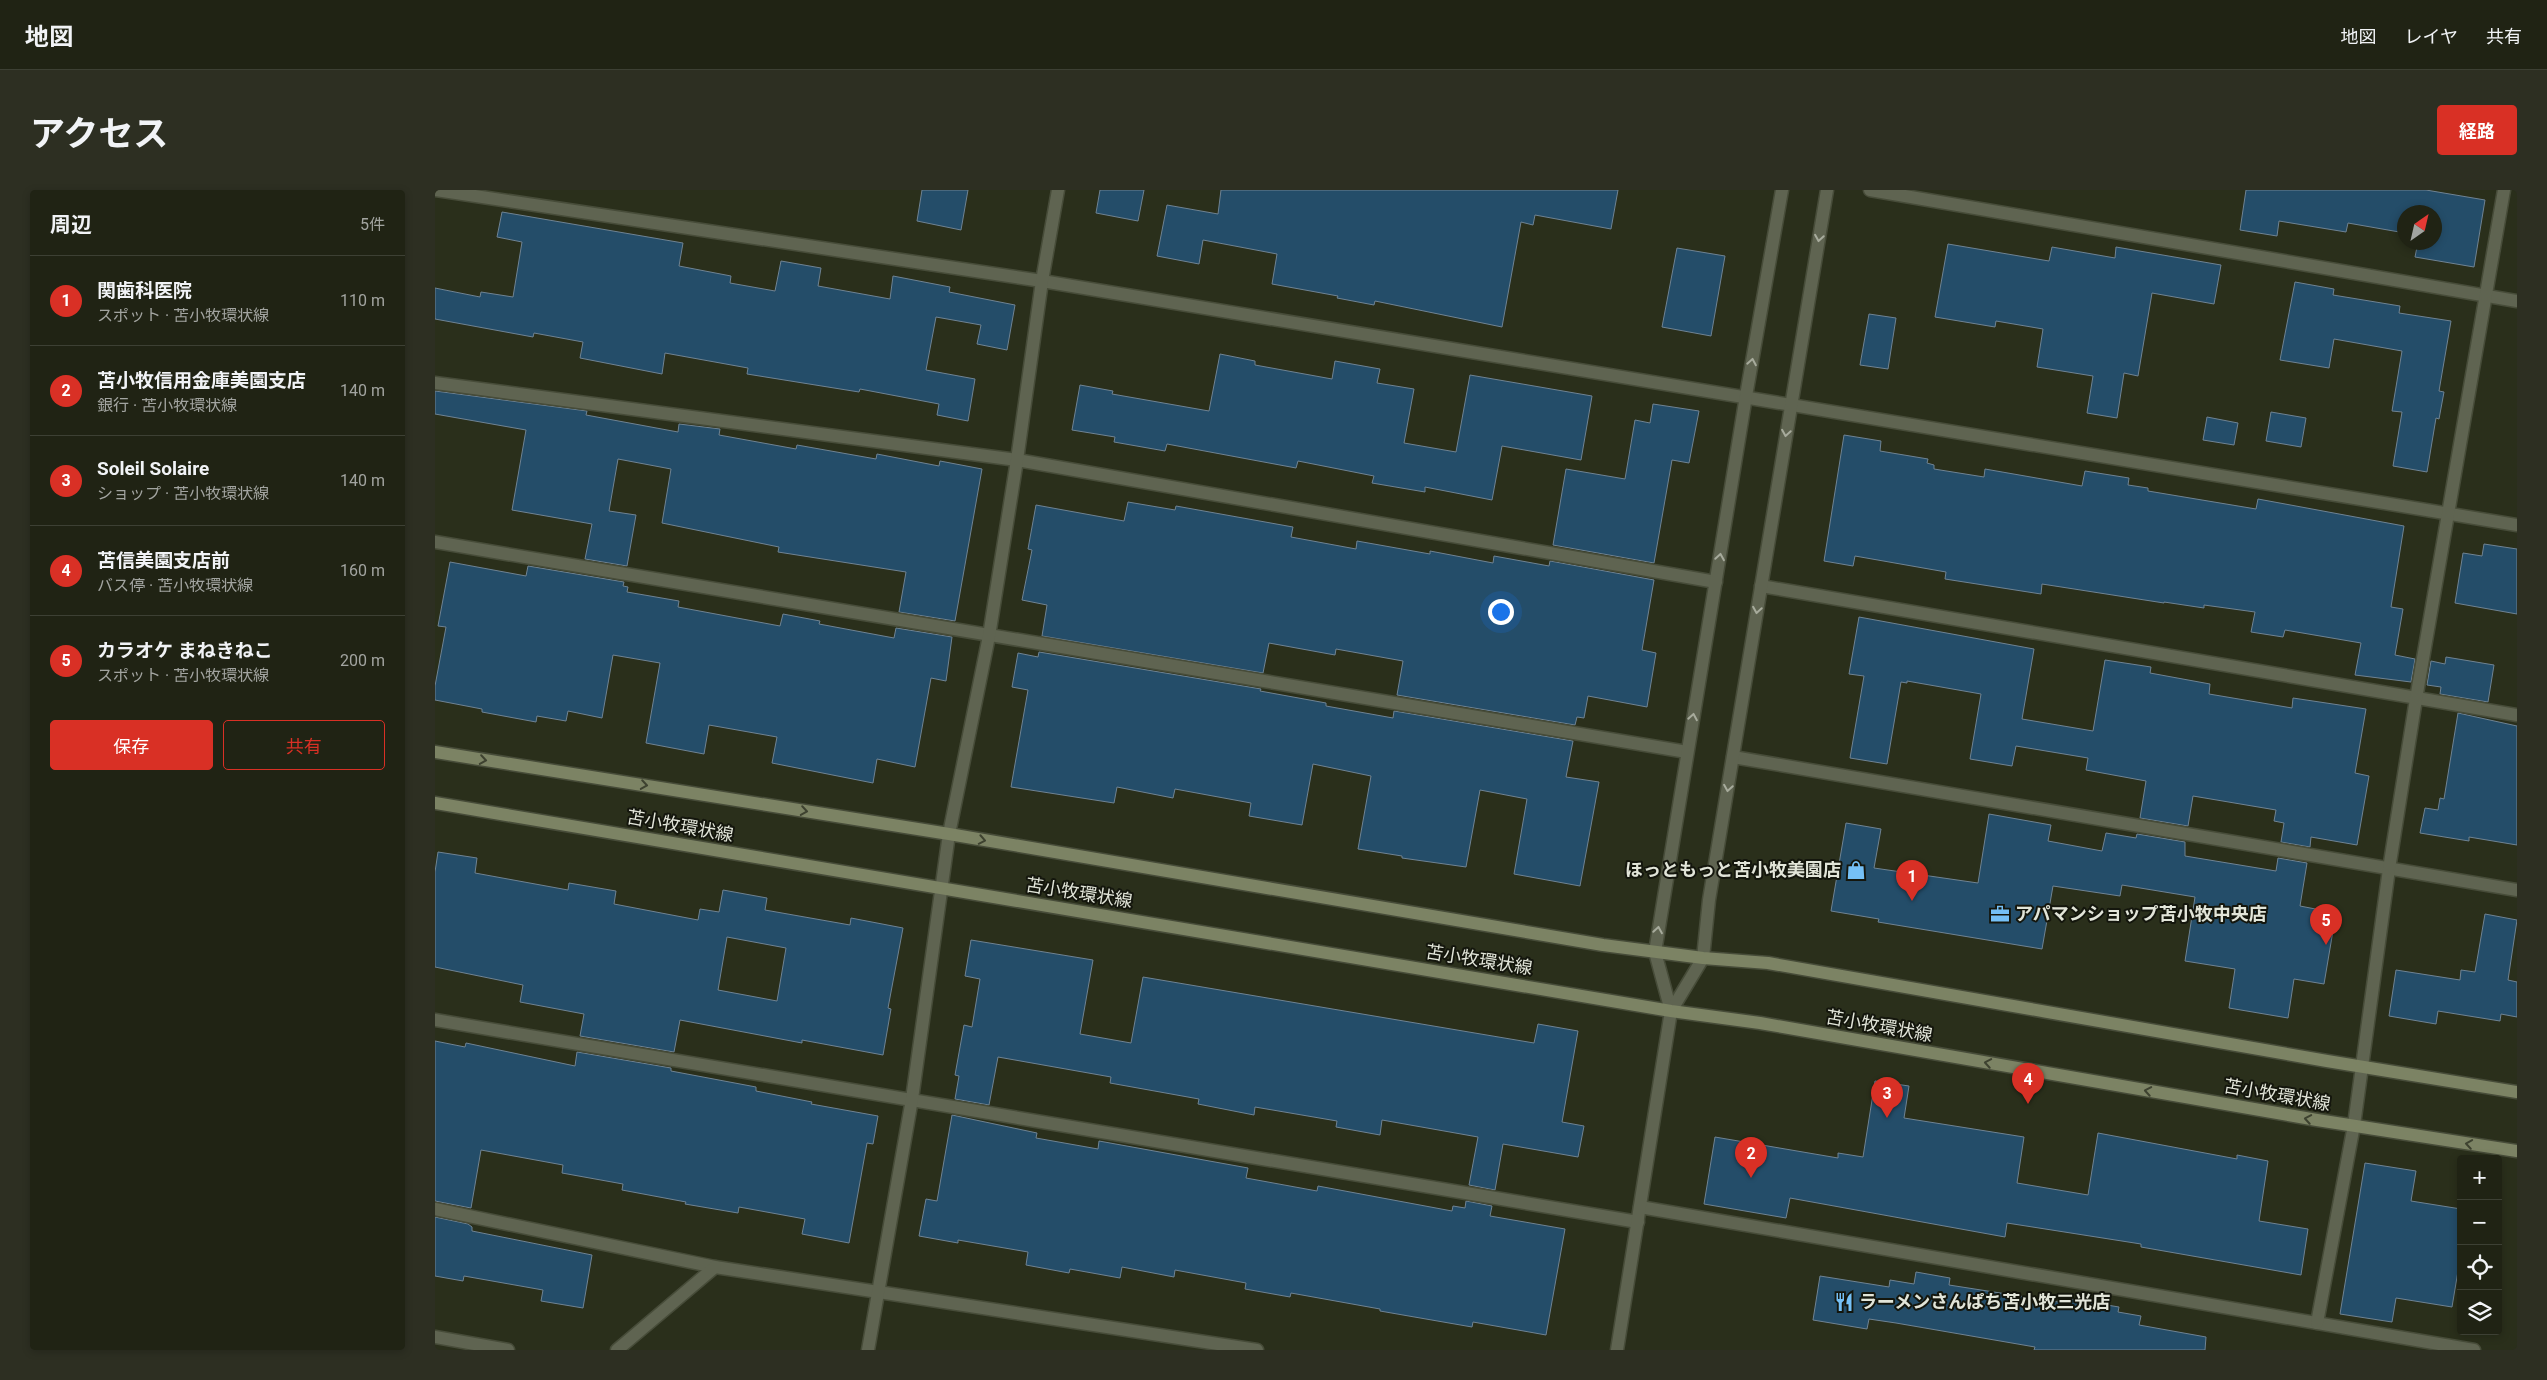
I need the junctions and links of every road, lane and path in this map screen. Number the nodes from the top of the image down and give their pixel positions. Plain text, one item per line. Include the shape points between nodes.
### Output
1 (435, 190) edge
2 (1058, 190) edge
3 (1782, 190) edge
4 (1827, 190) edge
5 (1870, 190) edge
6 (2504, 190) edge
7 (1042, 281) junction
8 (2485, 296) junction
9 (2517, 301) edge
10 (435, 383) edge
11 (1745, 396) junction
12 (1791, 405) junction
13 (1017, 460) junction
14 (2448, 514) junction
15 (2517, 525) edge
16 (435, 542) edge
17 (1716, 582) junction
18 (1761, 586) junction
19 (989, 636) junction
20 (2416, 699) junction
21 (2517, 715) edge
22 (435, 752) edge
23 (1687, 752) junction
24 (1733, 756) junction
25 (435, 803) edge
26 (949, 834) junction
27 (2389, 869) junction
28 (943, 888) junction
29 (2517, 890) edge
30 (1655, 952) junction
31 (1703, 958) junction
32 (1671, 1011) junction
33 (435, 1020) edge
34 (2364, 1066) junction
35 (2517, 1092) edge
36 (912, 1099) junction
37 (2354, 1126) junction
38 (2517, 1151) edge
39 (1640, 1207) junction
40 (435, 1210) edge
41 (1638, 1222) junction
42 (715, 1267) junction
43 (878, 1292) junction
44 (2317, 1323) junction
45 (435, 1336) edge
46 (507, 1350) edge
47 (617, 1350) edge
48 (868, 1350) edge
49 (1257, 1350) edge
50 (1617, 1350) edge
51 (2474, 1350) edge

1 - 7 street
2 - 7 street
11 -> 3 street
4 -> 12 street
5 - 8 street
6 - 8 street
7 - 11 street
7 - 13 street
8 - 9 street
8 - 14 street
10 - 13 street
11 - 12 street
17 -> 11 street
12 - 14 street
12 -> 18 street
13 - 17 street
13 - 19 street
14 - 15 street
14 - 20 street
16 - 19 street
23 -> 17 street
18 - 20 street
18 -> 24 street
19 - 23 street
19 - 26 street
20 - 21 street
20 - 27 street
22 -> 26 main road, 苫小牧環状線
30 -> 23 street
24 - 27 street
24 -> 31 street via 1709,900
25 - 28 main road, 苫小牧環状線
26 - 28 street
26 -> 30 main road, 苫小牧環状線
27 - 29 street
27 - 34 street
28 - 32 main road, 苫小牧環状線
28 - 36 street
30 - 31 main road, 苫小牧環状線
30 - 32 street
31 - 32 street
31 - 34 main road, 苫小牧環状線 via 1768,963
37 -> 32 main road, 苫小牧環状線 via 1760,1023
32 - 39 street
33 - 36 street
34 - 35 main road, 苫小牧環状線
34 - 37 street
36 - 41 street
36 - 43 street
38 -> 37 main road, 苫小牧環状線
37 - 44 street
39 - 41 street
39 - 44 street
40 - 42 street
41 - 50 street
42 - 43 street
42 - 47 street
43 - 48 street
43 - 49 street
44 - 51 street
45 - 46 street

